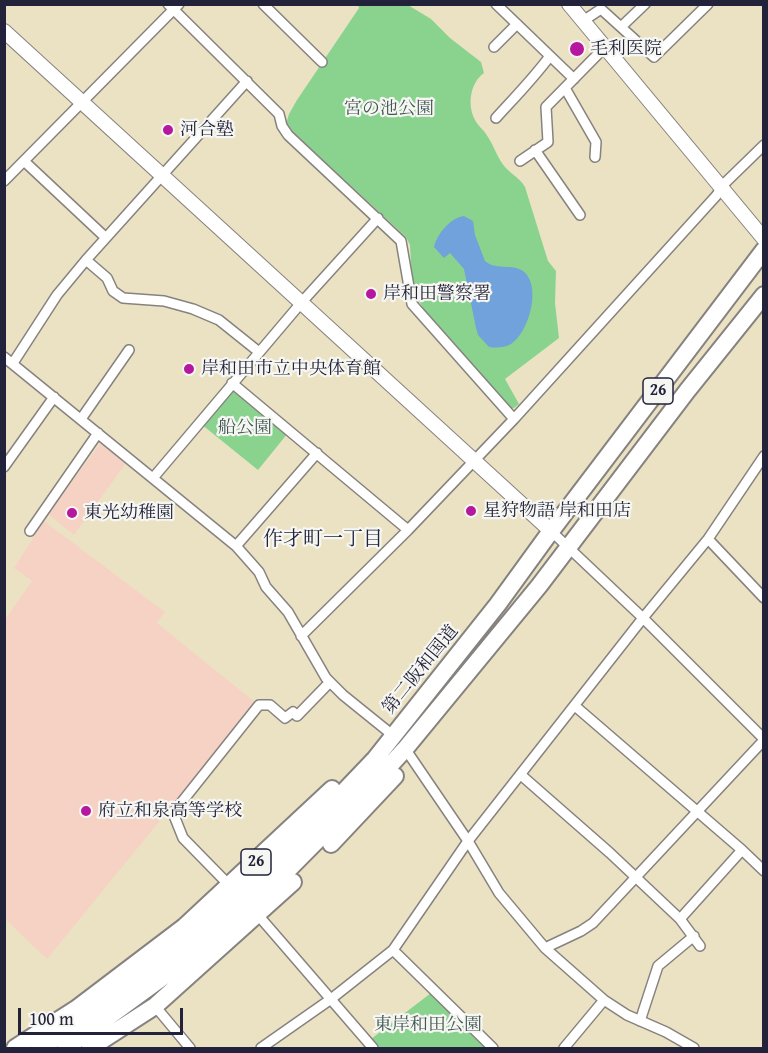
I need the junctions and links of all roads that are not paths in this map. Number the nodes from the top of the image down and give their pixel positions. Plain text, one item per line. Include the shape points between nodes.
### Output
1 (263, 4) edge
2 (496, 4) edge
3 (569, 4) edge
4 (645, 4) edge
5 (708, 4) edge
6 (173, 6) edge
7 (583, 21) junction
8 (517, 24) junction
9 (621, 27) junction
10 (4, 31) edge
11 (494, 47) dead end
12 (604, 48) junction
13 (550, 56) junction
14 (322, 62) dead end
15 (574, 79) junction
16 (247, 81) junction
17 (565, 88) junction
18 (83, 103) junction
19 (496, 118) dead end
20 (764, 145) edge
21 (535, 150) junction
22 (596, 157) dead end
23 (24, 161) junction
24 (519, 161) dead end
25 (162, 175) junction
26 (4, 181) edge
27 (721, 190) junction
28 (580, 215) dead end
29 (378, 218) junction
30 (105, 237) junction
31 (764, 240) edge
32 (764, 250) edge
33 (86, 260) junction
34 (764, 295) edge
35 (301, 303) junction
36 (129, 350) dead end
37 (260, 352) junction
38 (4, 357) edge
39 (13, 363) junction
40 (232, 383) junction
41 (54, 397) junction
42 (514, 418) junction
43 (81, 419) junction
44 (98, 433) junction
45 (317, 453) junction
46 (764, 456) edge
47 (474, 460) junction
48 (4, 467) edge
49 (153, 478) junction
50 (408, 530) junction
51 (30, 531) dead end
52 (551, 531) junction
53 (708, 539) junction
54 (236, 546) junction
55 (567, 547) junction
56 (764, 598) edge
57 (643, 618) junction
58 (301, 636) junction
59 (330, 682) junction
60 (576, 706) junction
61 (764, 739) edge
62 (399, 743) junction
63 (380, 764) junction
64 (521, 775) junction
65 (697, 812) junction
66 (468, 841) junction
67 (742, 850) junction
68 (764, 871) edge
69 (634, 876) junction
70 (230, 886) junction
71 (258, 915) junction
72 (680, 919) junction
73 (694, 936) junction
74 (700, 946) dead end
75 (545, 948) junction
76 (393, 950) junction
77 (331, 999) junction
78 (604, 1000) junction
79 (155, 1006) junction
80 (640, 1021) junction
81 (15, 1048) edge
82 (40, 1048) edge
83 (66, 1048) edge
84 (90, 1048) edge
85 (190, 1048) edge
86 (261, 1048) edge
87 (373, 1048) edge
88 (493, 1048) edge
89 (564, 1048) edge
90 (694, 1048) edge

1 - 14 street
2 - 8 street
3 - 7 street
4 - 9 street
5 - 9 street via 654,57
6 - 16 street
6 - 18 street
7 - 9 street via 601,9
7 - 12 street
8 - 11 street
8 - 13 street
10 - 18 street
12 - 15 street
12 - 27 street
13 - 15 street
13 - 19 street
15 - 17 street
16 - 25 street
16 - 29 street via 279,114 288,135
17 - 21 street via 546,108 548,142
17 - 22 street via 596,142
18 - 23 street
18 - 25 street
20 - 27 street
21 - 24 street
21 - 28 street
23 - 26 street
23 - 30 street
25 - 30 street
25 - 35 street
27 - 31 street
27 - 42 street
29 - 35 street
29 - 42 street via 400,241 412,304
30 - 33 street
32 - 52 highway, 第二阪和国道 / 26
33 - 37 street via 123,298 193,309 219,320
33 - 39 street via 57,295
34 - 55 highway, 26
35 - 37 street
35 - 47 street
36 - 43 street
37 - 40 street
38 - 39 street
39 - 41 street
40 - 45 street
40 - 49 street
41 - 43 street
41 - 48 street
42 - 47 street
43 - 44 street
44 - 49 street
44 - 51 street
45 - 50 street
45 - 54 street
46 - 53 street
47 - 50 street
47 - 52 street
49 - 54 street
50 - 58 street
52 - 55 street
52 - 62 highway, 第二阪和国道 / 26 via 467,644 449,654
53 - 56 street
53 - 57 street
54 - 58 street via 288,612
55 - 57 street
55 - 62 highway, 26 via 486,649 475,676
57 - 60 street
57 - 61 street
58 - 59 street
59 - 62 street
59 - 70 street via 297,716 293,712 285,718 270,705 259,705 173,813 183,838
60 - 64 street
60 - 65 street
61 - 65 street
62 - 63 highway, 26
62 - 66 street
62 - 70 highway, 26 via 340,781
62 - 71 highway, 26 via 364,811
63 - 82 highway, 26 via 181,947 78,1025
63 - 83 highway, 26 via 308,851 252,904 185,961
64 - 66 street
64 - 69 street
65 - 67 street
65 - 69 street
66 - 75 street via 499,893
66 - 76 street
67 - 68 street
67 - 72 street
69 - 72 street
69 - 75 street via 592,923
70 - 81 highway, 26 via 120,977
71 - 77 street
71 - 79 highway, 26
72 - 73 street
73 - 74 street
73 - 80 street via 658,966
75 - 78 street
76 - 77 street
76 - 88 street
77 - 86 street
77 - 87 street
78 - 80 street
78 - 89 street
79 - 84 highway, 26
79 - 85 street
80 - 90 street

